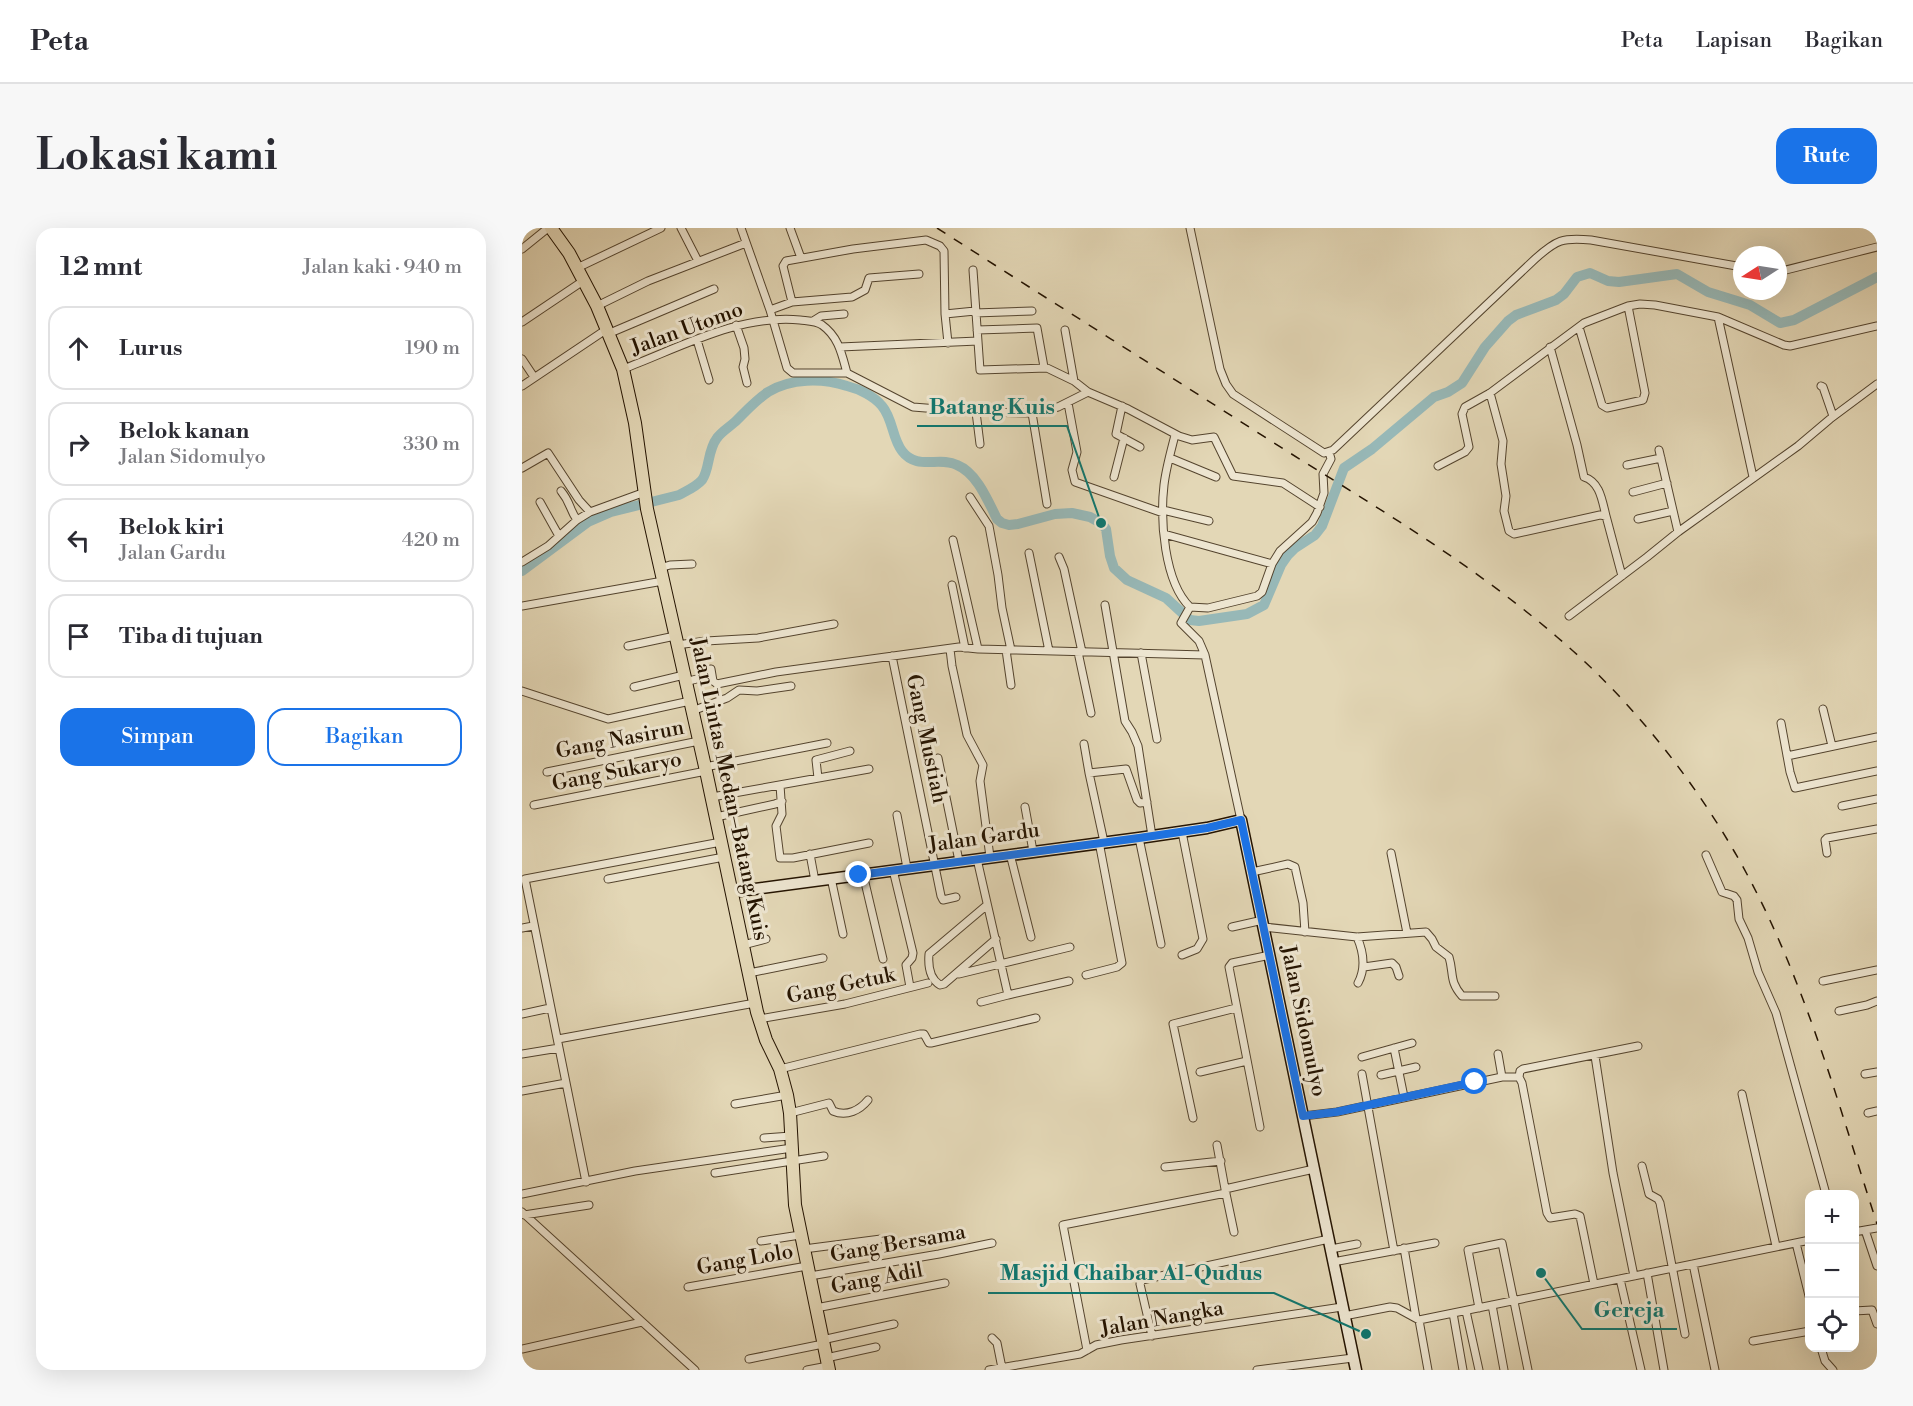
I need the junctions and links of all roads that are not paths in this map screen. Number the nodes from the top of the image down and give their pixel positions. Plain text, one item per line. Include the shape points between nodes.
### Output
1 (550, 228) edge
2 (661, 228) edge
3 (681, 228) edge
4 (741, 228) edge
5 (790, 228) edge
6 (1190, 228) edge
7 (746, 243) junction
8 (1877, 247) edge
9 (522, 249) edge
10 (801, 258) junction
11 (698, 261) junction
12 (1733, 265) edge
13 (577, 268) junction
14 (973, 270) dead end
15 (1787, 270) edge
16 (919, 274) dead end
17 (583, 281) junction
18 (714, 289) dead end
19 (792, 302) junction
20 (597, 306) junction
21 (1628, 306) junction
22 (770, 310) junction
23 (1032, 311) dead end
24 (975, 312) junction
25 (945, 314) junction
26 (844, 315) dead end
27 (1718, 317) junction
28 (773, 319) junction
29 (813, 321) junction
30 (522, 322) edge
31 (736, 325) junction
32 (1877, 326) edge
33 (1580, 327) junction
34 (977, 330) junction
35 (1065, 330) dead end
36 (609, 331) junction
37 (697, 340) junction
38 (978, 341) junction
39 (948, 343) junction
40 (840, 347) junction
41 (1550, 347) junction
42 (522, 359) edge
43 (1044, 367) junction
44 (623, 369) junction
45 (847, 373) junction
46 (534, 377) junction
47 (709, 380) dead end
48 (1074, 381) junction
49 (747, 383) dead end
50 (1877, 384) edge
51 (522, 386) edge
52 (1821, 386) dead end
53 (1088, 392) junction
54 (1490, 393) junction
55 (1068, 403) junction
56 (1122, 406) junction
57 (976, 412) junction
58 (1032, 413) junction
59 (1833, 417) junction
60 (1175, 435) junction
61 (1124, 438) junction
62 (980, 444) dead end
63 (1140, 447) dead end
64 (1659, 450) dead end
65 (1329, 452) junction
66 (1170, 458) junction
67 (1661, 458) junction
68 (1627, 465) dead end
69 (1438, 466) dead end
70 (522, 468) edge
71 (1114, 477) dead end
72 (1216, 477) dead end
73 (1753, 477) junction
74 (1667, 483) junction
75 (561, 491) dead end
76 (1633, 492) dead end
77 (970, 497) dead end
78 (646, 500) junction
79 (540, 502) dead end
80 (1047, 504) dead end
81 (1320, 507) junction
82 (1163, 511) junction
83 (1673, 511) junction
84 (590, 512) junction
85 (1606, 516) junction
86 (1638, 519) dead end
87 (578, 520) junction
88 (1209, 521) dead end
89 (1678, 532) junction
90 (1164, 534) junction
91 (559, 536) junction
92 (953, 540) dead end
93 (1029, 553) dead end
94 (1059, 557) dead end
95 (522, 562) edge
96 (692, 564) dead end
97 (1272, 564) junction
98 (660, 568) junction
99 (1622, 576) junction
100 (663, 581) junction
101 (952, 585) dead end
102 (1105, 605) dead end
103 (522, 606) edge
104 (1188, 609) junction
105 (1569, 616) dead end
106 (834, 624) dead end
107 (676, 641) junction
108 (627, 646) dead end
109 (964, 648) junction
110 (950, 649) junction
111 (978, 649) junction
112 (1009, 650) junction
113 (1049, 651) junction
114 (1080, 652) junction
115 (1112, 652) junction
116 (1141, 653) junction
117 (1205, 655) junction
118 (892, 656) junction
119 (685, 678) junction
120 (1011, 684) dead end
121 (791, 686) dead end
122 (634, 687) dead end
123 (522, 691) edge
124 (691, 706) junction
125 (1822, 709) dead end
126 (1092, 713) dead end
127 (1781, 723) dead end
128 (1877, 736) edge
129 (1157, 739) dead end
130 (699, 741) junction
131 (827, 743) dead end
132 (1084, 744) dead end
133 (1832, 746) junction
134 (850, 751) dead end
135 (1787, 756) junction
136 (938, 758) dead end
137 (706, 769) junction
138 (869, 769) dead end
139 (1877, 771) edge
140 (547, 772) dead end
141 (1089, 773) junction
142 (818, 778) junction
143 (780, 785) junction
144 (712, 797) junction
145 (1877, 799) edge
146 (782, 801) junction
147 (1147, 801) junction
148 (534, 804) dead end
149 (1842, 806) dead end
150 (1025, 807) dead end
151 (897, 815) dead end
152 (716, 817) junction
153 (1241, 820) junction
154 (1877, 829) edge
155 (1182, 832) junction
156 (1152, 836) junction
157 (1139, 838) junction
158 (721, 842) junction
159 (1102, 842) junction
160 (869, 843) dead end
161 (1034, 851) junction
162 (1391, 853) dead end
163 (1827, 853) dead end
164 (810, 854) junction
165 (1010, 854) junction
166 (1706, 855) dead end
167 (724, 857) junction
168 (990, 857) junction
169 (977, 859) junction
170 (959, 861) junction
171 (934, 864) junction
172 (907, 868) junction
173 (893, 870) junction
174 (1252, 872) junction
175 (863, 874) junction
176 (608, 879) dead end
177 (831, 879) junction
178 (815, 881) junction
179 (524, 890) edge
180 (732, 892) junction
181 (956, 897) dead end
182 (987, 904) junction
183 (1263, 924) junction
184 (533, 926) junction
185 (1232, 927) dead end
186 (522, 928) edge
187 (1305, 932) junction
188 (1407, 933) junction
189 (843, 934) dead end
190 (1031, 937) dead end
191 (1357, 937) junction
192 (766, 939) dead end
193 (996, 939) junction
194 (1161, 944) dead end
195 (743, 945) junction
196 (1070, 947) dead end
197 (1182, 955) dead end
198 (1270, 955) junction
199 (823, 958) dead end
200 (883, 959) dead end
201 (1002, 965) junction
202 (1364, 967) junction
203 (1877, 970) edge
204 (749, 973) junction
205 (956, 974) junction
206 (1086, 975) dead end
207 (1399, 976) dead end
208 (1069, 981) dead end
209 (1823, 981) dead end
210 (928, 983) dead end
211 (1358, 983) dead end
212 (910, 987) junction
213 (1008, 995) junction
214 (1495, 996) dead end
215 (1877, 1001) edge
216 (981, 1002) dead end
217 (755, 1004) junction
218 (550, 1008) junction
219 (1236, 1008) junction
220 (1839, 1011) dead end
221 (522, 1014) edge
222 (1036, 1018) dead end
223 (759, 1019) junction
224 (558, 1039) junction
225 (1412, 1043) dead end
226 (1638, 1046) dead end
227 (559, 1048) junction
228 (1394, 1048) junction
229 (522, 1054) edge
230 (1497, 1054) dead end
231 (1595, 1056) junction
232 (1362, 1057) dead end
233 (1247, 1061) junction
234 (1416, 1067) dead end
235 (780, 1069) junction
236 (1200, 1072) dead end
237 (1398, 1072) junction
238 (1877, 1072) edge
239 (1362, 1074) dead end
240 (1865, 1074) dead end
241 (1381, 1075) dead end
242 (1502, 1077) junction
243 (1519, 1077) junction
244 (566, 1083) junction
245 (522, 1091) edge
246 (1743, 1094) dead end
247 (787, 1095) junction
248 (1404, 1097) junction
249 (868, 1100) dead end
250 (735, 1104) dead end
251 (1368, 1105) junction
252 (1877, 1111) edge
253 (790, 1113) junction
254 (1868, 1113) dead end
255 (1303, 1116) junction
256 (1193, 1118) dead end
257 (1260, 1127) dead end
258 (764, 1138) dead end
259 (792, 1142) junction
260 (1217, 1145) dead end
261 (824, 1156) dead end
262 (1221, 1161) junction
263 (792, 1162) junction
264 (1642, 1166) dead end
265 (1165, 1167) dead end
266 (1314, 1169) junction
267 (715, 1173) dead end
268 (586, 1182) junction
269 (1825, 1190) edge
270 (1226, 1191) junction
271 (522, 1194) edge
272 (589, 1205) dead end
273 (523, 1214) edge
274 (1877, 1228) edge
275 (1865, 1230) junction
276 (1859, 1231) edge
277 (1234, 1232) dead end
278 (800, 1235) junction
279 (881, 1239) dead end
280 (760, 1241) dead end
281 (1805, 1241) edge
282 (992, 1243) dead end
283 (1435, 1243) dead end
284 (1796, 1243) junction
285 (1330, 1244) junction
286 (1357, 1244) dead end
287 (1776, 1246) junction
288 (1404, 1248) junction
289 (803, 1249) junction
290 (1394, 1251) junction
291 (1333, 1262) junction
292 (1693, 1264) junction
293 (1877, 1266) edge
294 (1673, 1268) junction
295 (809, 1271) junction
296 (1647, 1273) junction
297 (1634, 1276) junction
298 (1620, 1279) junction
299 (945, 1283) dead end
300 (1594, 1284) junction
301 (688, 1287) dead end
302 (1809, 1298) edge
303 (1512, 1302) junction
304 (1492, 1305) junction
305 (816, 1308) junction
306 (1479, 1308) junction
307 (1343, 1311) junction
308 (1466, 1311) junction
309 (1859, 1311) edge
310 (1453, 1314) junction
311 (1417, 1319) junction
312 (642, 1322) junction
313 (894, 1324) dead end
314 (1877, 1324) edge
315 (1805, 1332) edge
316 (1685, 1335) dead end
317 (1152, 1336) junction
318 (992, 1338) dead end
319 (1753, 1341) dead end
320 (823, 1342) junction
321 (876, 1347) dead end
322 (522, 1349) edge
323 (1088, 1350) junction
324 (1823, 1352) edge
325 (1353, 1358) junction
326 (749, 1359) dead end
327 (827, 1365) edge
328 (1002, 1368) junction
329 (695, 1370) edge
330 (807, 1370) edge
331 (989, 1370) edge
332 (1257, 1370) edge
333 (1356, 1370) edge
334 (1428, 1370) edge
335 (1463, 1370) edge
336 (1479, 1370) edge
337 (1504, 1370) edge
338 (1528, 1370) edge
339 (1641, 1370) edge
340 (1664, 1370) edge
341 (1715, 1370) edge
342 (1833, 1370) edge

1 - 9 street
1 - 13 highway, Jalan Lintas Medan–Batang Kuis
2 - 13 street
3 - 11 street
4 - 7 street
5 - 10 street
6 - 65 street via 1220,369 1228,388 1242,402 1315,448
7 - 11 street
7 - 22 street
8 - 15 street
10 - 19 street via 783,263
10 - 25 street via 929,240 944,251
11 - 20 street
12 - 65 street via 1592,240 1557,241
13 - 17 highway, Jalan Lintas Medan–Batang Kuis
14 - 24 street
16 - 19 street via 868,278 865,290 847,299
17 - 20 highway, Jalan Lintas Medan–Batang Kuis
17 - 30 street
18 - 36 street
19 - 22 street
20 - 36 highway, Jalan Lintas Medan–Batang Kuis
21 - 27 street via 1655,305
21 - 33 street
21 - 33 street via 1644,400 1607,408 1602,405
22 - 28 street
23 - 24 street
24 - 25 street
24 - 34 street
25 - 39 street
26 - 29 street, Jalan Utomo via 821,316
27 - 32 street via 1790,346
27 - 73 street
28 - 29 street, Jalan Utomo
28 - 31 street, Jalan Utomo
28 - 45 street via 789,371
29 - 40 street via 828,330
31 - 37 street, Jalan Utomo
31 - 49 street via 744,348
33 - 41 street
34 - 38 street
34 - 43 street via 1037,328
35 - 48 street
36 - 44 highway, Jalan Lintas Medan–Batang Kuis
36 - 46 street
37 - 44 street, Jalan Utomo
37 - 47 street
38 - 39 street
38 - 43 street via 981,370
39 - 40 street
40 - 45 street
41 - 54 street
41 - 85 street via 1581,472 1598,490
42 - 46 street
43 - 48 street
44 - 78 highway, Jalan Lintas Medan–Batang Kuis
45 - 57 street via 913,407
46 - 51 street
48 - 53 street
50 - 59 street
52 - 59 street
53 - 55 street
53 - 56 street
54 - 69 street via 1462,410 1468,450
54 - 85 street via 1503,441 1504,511 1510,532
55 - 58 street
55 - 82 street via 1077,452 1072,470 1075,482
56 - 60 street
56 - 61 street via 1116,433
57 - 58 street
57 - 62 street
58 - 80 street
59 - 73 street
60 - 66 street
60 - 81 street via 1192,440 1214,437 1233,476 1282,483
61 - 63 street
61 - 71 street
64 - 67 street
65 - 81 street via 1331,459 1322,478 1325,484
66 - 72 street
66 - 82 street
67 - 68 street
67 - 74 street
70 - 84 street via 548,453
73 - 89 street
74 - 76 street
74 - 83 street
75 - 87 street
77 - 112 street via 989,526
78 - 84 street
78 - 98 highway, Jalan Lintas Medan–Batang Kuis
79 - 91 street
81 - 97 street via 1312,522 1288,542
82 - 88 street
82 - 90 street
83 - 86 street
83 - 89 street
84 - 87 street
85 - 99 street
87 - 91 street
89 - 99 street
90 - 97 street
90 - 104 street via 1177,589
91 - 95 street
92 - 111 street
93 - 113 street
94 - 114 street
96 - 98 street
97 - 104 street via 1257,596
98 - 100 highway, Jalan Lintas Medan–Batang Kuis
99 - 105 street
100 - 103 street
100 - 107 highway, Jalan Lintas Medan–Batang Kuis
101 - 109 street
102 - 115 street
104 - 117 street via 1180,621 1199,641
106 - 107 street via 758,638
107 - 108 street
107 - 119 highway, Jalan Lintas Medan–Batang Kuis
109 - 110 street
109 - 111 street
110 - 118 street
110 - 168 street via 967,735 983,765 980,781
111 - 112 street
112 - 113 street
112 - 120 street
113 - 114 street
114 - 115 street
114 - 126 street
115 - 116 street
115 - 147 street via 1125,721 1138,746
116 - 117 street
116 - 129 street
117 - 153 street
118 - 119 street via 717,684 712,672
118 - 171 street, Gang Mustiah
119 - 122 street
119 - 124 highway, Jalan Lintas Medan–Batang Kuis
121 - 124 street via 739,690 727,698
123 - 124 street via 608,719
124 - 130 highway, Jalan Lintas Medan–Batang Kuis
125 - 133 street
127 - 135 street
128 - 133 street
130 - 137 highway, Jalan Lintas Medan–Batang Kuis
130 - 140 street, Gang Nasirun
131 - 137 street, Gang Sukaryo
132 - 141 street
133 - 135 street
134 - 142 street via 816,760
135 - 139 street via 1795,788
136 - 170 street
137 - 144 highway, Jalan Lintas Medan–Batang Kuis
137 - 148 street, Gang Sukaryo
138 - 142 street
141 - 147 street via 1126,769 1137,800
141 - 159 street
142 - 143 street
143 - 144 street
143 - 146 street
144 - 152 highway, Jalan Lintas Medan–Batang Kuis
145 - 149 street
146 - 152 street
146 - 164 street via 782,817 776,826 780,858
147 - 156 street
150 - 161 street
151 - 172 street
152 - 158 highway, Jalan Lintas Medan–Batang Kuis
153 - 155 street, Jalan Gardu
153 - 174 street, Jalan Sidomulyo
154 - 163 street via 1826,839
155 - 156 street, Jalan Gardu
155 - 197 street via 1203,939 1197,949
156 - 157 street, Jalan Gardu
157 - 159 street, Jalan Gardu
157 - 194 street
158 - 167 highway, Jalan Lintas Medan–Batang Kuis
158 - 179 street via 526,878
159 - 161 street, Jalan Gardu
159 - 206 street via 1122,963
160 - 164 street
161 - 165 street, Jalan Gardu
162 - 188 street
164 - 178 street
165 - 168 street, Jalan Gardu
165 - 190 street
166 - 269 street via 1722,892 1737,900 1739,919 1777,1015
167 - 176 street
167 - 180 highway, Jalan Lintas Medan–Batang Kuis
168 - 169 street, Jalan Gardu
169 - 170 street, Jalan Gardu
169 - 182 street
170 - 171 street, Jalan Gardu
171 - 172 street, Jalan Gardu
171 - 181 street, Gang Mustiah via 942,899
172 - 173 street, Jalan Gardu
173 - 175 street, Jalan Gardu
173 - 212 street via 913,953 906,965
174 - 183 street, Jalan Sidomulyo
174 - 187 street via 1293,865 1300,885
175 - 177 street, Jalan Gardu
175 - 200 street
177 - 178 street, Jalan Gardu
177 - 189 street
178 - 180 street, Jalan Gardu
179 - 184 street
180 - 195 highway, Jalan Lintas Medan–Batang Kuis
182 - 193 street
182 - 205 street via 929,954 932,975 938,984
183 - 185 street
183 - 187 street
183 - 198 street, Jalan Sidomulyo
184 - 186 street
184 - 218 street
187 - 191 street
188 - 191 street
188 - 214 street via 1426,932 1449,957 1452,982 1462,996
191 - 202 street
192 - 195 street
193 - 201 street
193 - 205 street
195 - 204 highway, Jalan Lintas Medan–Batang Kuis
196 - 201 street
198 - 219 street via 1229,965
198 - 255 street, Jalan Sidomulyo
199 - 204 street
201 - 205 street
201 - 213 street
202 - 207 street via 1392,963
202 - 211 street
203 - 209 street
204 - 217 highway, Jalan Lintas Medan–Batang Kuis
208 - 213 street
210 - 212 street, Gang Getuk
212 - 223 street, Gang Getuk
213 - 216 street
215 - 220 street
217 - 223 highway, Jalan Lintas Medan–Batang Kuis
217 - 224 street
218 - 221 street
218 - 224 street
219 - 233 street
219 - 256 street via 1172,1026
222 - 235 street via 931,1043 920,1034
223 - 235 highway, Jalan Lintas Medan–Batang Kuis
224 - 227 street
225 - 228 street
226 - 231 street
227 - 229 street
227 - 244 street
228 - 232 street
228 - 237 street
230 - 242 street
231 - 243 street via 1523,1069
231 - 297 street
233 - 236 street
233 - 257 street
234 - 237 street
235 - 247 highway, Jalan Lintas Medan–Batang Kuis
237 - 241 street
237 - 248 street
238 - 240 street
239 - 251 street
242 - 243 street
242 - 248 street
243 - 300 street via 1547,1213 1550,1218 1580,1216
244 - 245 street
244 - 268 street
246 - 287 street
247 - 250 street
247 - 253 highway, Jalan Lintas Medan–Batang Kuis
248 - 251 street
249 - 253 street via 861,1109 842,1114 833,1111 829,1103
251 - 255 street
251 - 290 street
252 - 254 street
253 - 259 highway, Jalan Lintas Medan–Batang Kuis
255 - 266 street, Jalan Sidomulyo
258 - 259 street
259 - 263 highway, Jalan Lintas Medan–Batang Kuis
259 - 268 street
260 - 262 street
261 - 263 street
262 - 265 street
262 - 270 street
263 - 267 street
263 - 278 highway, Jalan Lintas Medan–Batang Kuis
264 - 294 street via 1649,1194 1660,1203
266 - 270 street
266 - 285 street, Jalan Sidomulyo
268 - 271 street
270 - 277 street
270 - 323 street via 1063,1225
272 - 273 street
273 - 312 street
274 - 275 street
275 - 276 street
275 - 293 street
278 - 280 street
278 - 289 highway, Jalan Lintas Medan–Batang Kuis
279 - 289 street
281 - 284 street
282 - 295 street, Gang Bersama
283 - 288 street
284 - 287 street
284 - 302 street
285 - 286 street
285 - 291 street, Jalan Sidomulyo
285 - 317 street via 1142,1280
287 - 292 street
288 - 290 street
288 - 311 street
289 - 295 highway, Jalan Lintas Medan–Batang Kuis
290 - 291 street
291 - 307 street, Jalan Sidomulyo
292 - 294 street
292 - 341 street
294 - 296 street
294 - 316 street
295 - 301 street, Gang Lolo
295 - 305 highway, Jalan Lintas Medan–Batang Kuis
296 - 297 street
296 - 340 street
297 - 298 street
298 - 300 street
298 - 339 street
299 - 305 street, Gang Adil
300 - 303 street
303 - 304 street
303 - 306 street via 1502,1243 1468,1250
303 - 338 street
304 - 306 street
304 - 337 street
305 - 320 highway, Jalan Lintas Medan–Batang Kuis
306 - 308 street
307 - 311 street, Jalan Nangka via 1390,1307
307 - 317 street, Jalan Nangka
307 - 325 street, Jalan Sidomulyo
308 - 310 street
308 - 336 street
309 - 314 street via 1872,1310
310 - 311 street
310 - 335 street
311 - 334 street
312 - 322 street
312 - 329 street
313 - 320 street
315 - 319 street
317 - 323 street, Jalan Nangka
318 - 328 street via 998,1346
320 - 326 street
320 - 327 highway, Jalan Lintas Medan–Batang Kuis
321 - 327 street
323 - 328 street, Jalan Nangka
324 - 342 street
325 - 332 street
325 - 333 street, Jalan Sidomulyo
327 - 330 street
328 - 331 street, Jalan Nangka

